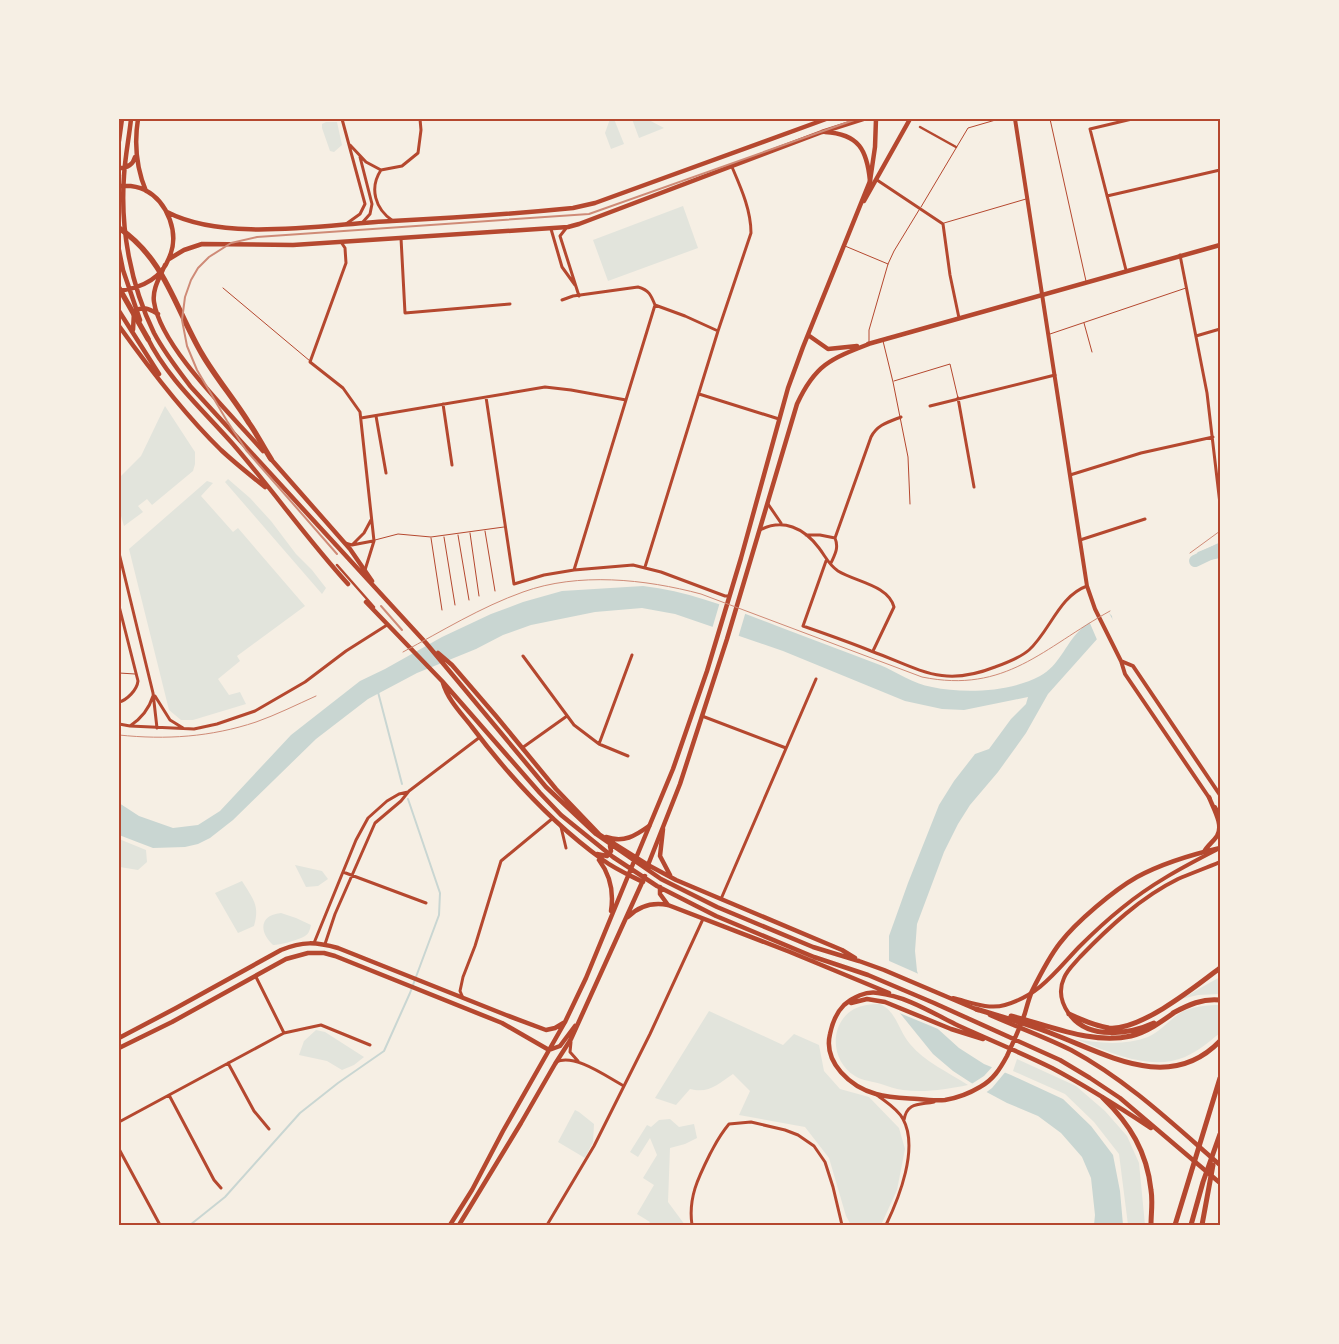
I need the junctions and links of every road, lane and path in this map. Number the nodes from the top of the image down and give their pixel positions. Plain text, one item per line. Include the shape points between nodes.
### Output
1 (122, 119) edge
2 (131, 119) edge
3 (138, 119) edge
4 (342, 119) edge
5 (420, 119) edge
6 (826, 119) edge
7 (863, 119) edge
8 (876, 119) edge
9 (910, 119) edge
10 (999, 119) edge
11 (1015, 119) edge
12 (1050, 119) edge
13 (1132, 119) edge
14 (920, 127) dead end
15 (822, 132) junction
16 (119, 141) edge
17 (350, 145) junction
18 (956, 147) junction
19 (136, 153) junction
20 (360, 155) junction
21 (732, 167) junction
22 (119, 168) edge
23 (381, 170) junction
24 (1220, 170) edge
25 (876, 180) junction
26 (870, 181) junction
27 (119, 186) edge
28 (146, 190) junction
29 (1107, 196) junction
30 (1028, 198) junction
31 (920, 209) junction
32 (859, 211) junction
33 (167, 212) junction
34 (393, 221) junction
35 (361, 223) junction
36 (943, 224) junction
37 (343, 225) junction
38 (568, 227) junction
39 (119, 228) edge
40 (551, 229) junction
41 (401, 238) junction
42 (341, 242) junction
43 (1220, 245) edge
44 (845, 246) junction
45 (119, 250) edge
46 (1180, 255) junction
47 (169, 259) junction
48 (888, 264) junction
49 (165, 265) junction
50 (1126, 270) junction
51 (1086, 282) junction
52 (575, 286) junction
53 (223, 288) dead end
54 (1186, 288) junction
55 (119, 290) edge
56 (1043, 294) junction
57 (579, 296) junction
58 (563, 299) dead end
59 (509, 305) dead end
60 (655, 306) junction
61 (119, 311) edge
62 (158, 314) junction
63 (959, 318) junction
64 (1084, 322) junction
65 (119, 326) edge
66 (1220, 330) edge
67 (133, 331) junction
68 (718, 331) junction
69 (1049, 334) junction
70 (808, 335) junction
71 (1196, 336) junction
72 (148, 339) junction
73 (882, 340) junction
74 (869, 344) junction
75 (1092, 352) dead end
76 (310, 362) junction
77 (1055, 375) junction
78 (893, 382) junction
79 (166, 386) junction
80 (699, 394) junction
81 (486, 397) junction
82 (958, 398) junction
83 (626, 400) junction
84 (443, 404) junction
85 (930, 406) dead end
86 (376, 416) junction
87 (361, 418) junction
88 (901, 418) junction
89 (779, 419) junction
90 (1213, 437) junction
91 (270, 459) junction
92 (452, 465) dead end
93 (386, 473) dead end
94 (1070, 475) junction
95 (974, 487) dead end
96 (275, 496) junction
97 (768, 504) junction
98 (910, 504) dead end
99 (1220, 504) edge
100 (372, 519) junction
101 (1145, 519) dead end
102 (781, 523) junction
103 (505, 527) junction
104 (485, 530) junction
105 (760, 530) junction
106 (470, 533) junction
107 (458, 534) junction
108 (806, 535) junction
109 (444, 536) junction
110 (431, 538) junction
111 (834, 538) junction
112 (1080, 540) junction
113 (374, 541) junction
114 (344, 543) junction
115 (352, 545) junction
116 (119, 553) edge
117 (826, 561) junction
118 (831, 563) junction
119 (337, 565) dead end
120 (645, 567) junction
121 (365, 570) junction
122 (574, 570) junction
123 (121, 571) edge
124 (348, 584) dead end
125 (1087, 586) junction
126 (376, 589) junction
127 (495, 591) dead end
128 (479, 596) dead end
129 (729, 596) junction
130 (469, 600) dead end
131 (366, 602) dead end
132 (455, 605) dead end
133 (119, 606) edge
134 (374, 607) dead end
135 (442, 610) dead end
136 (387, 624) junction
137 (873, 651) junction
138 (632, 655) dead end
139 (523, 656) dead end
140 (1121, 661) junction
141 (450, 667) junction
142 (119, 672) edge
143 (136, 674) junction
144 (816, 679) dead end
145 (442, 681) junction
146 (153, 693) junction
147 (119, 702) edge
148 (567, 716) junction
149 (702, 716) junction
150 (119, 724) edge
151 (130, 726) junction
152 (157, 728) junction
153 (183, 728) junction
154 (480, 737) junction
155 (599, 744) junction
156 (522, 748) junction
157 (786, 748) junction
158 (628, 756) dead end
159 (409, 791) junction
160 (1220, 794) edge
161 (1209, 797) junction
162 (1220, 816) edge
163 (553, 818) junction
164 (560, 824) junction
165 (649, 826) junction
166 (663, 829) junction
167 (600, 835) junction
168 (566, 848) dead end
169 (1220, 848) edge
170 (1204, 852) junction
171 (594, 853) junction
172 (636, 858) junction
173 (1220, 862) edge
174 (648, 865) junction
175 (343, 872) junction
176 (351, 875) junction
177 (628, 875) junction
178 (673, 879) junction
179 (643, 882) junction
180 (721, 899) junction
181 (426, 904) dead end
182 (668, 905) junction
183 (703, 918) junction
184 (610, 919) junction
185 (625, 920) junction
186 (314, 943) junction
187 (325, 944) junction
188 (821, 959) junction
189 (859, 961) junction
190 (1220, 968) edge
191 (256, 977) junction
192 (862, 981) junction
193 (941, 994) junction
194 (897, 997) junction
195 (463, 998) junction
196 (1220, 1000) edge
197 (843, 1006) junction
198 (976, 1009) junction
199 (1175, 1012) junction
200 (1069, 1014) junction
201 (578, 1021) junction
202 (565, 1022) junction
203 (284, 1033) junction
204 (119, 1038) edge
205 (571, 1039) junction
206 (1220, 1041) edge
207 (1000, 1044) junction
208 (370, 1045) dead end
209 (119, 1048) edge
210 (549, 1050) junction
211 (578, 1061) junction
212 (228, 1063) junction
213 (554, 1064) junction
214 (1220, 1078) edge
215 (624, 1086) junction
216 (875, 1094) junction
217 (169, 1095) junction
218 (1103, 1098) junction
219 (938, 1101) junction
220 (904, 1120) junction
221 (119, 1122) edge
222 (269, 1129) dead end
223 (1220, 1134) edge
224 (1163, 1135) junction
225 (119, 1149) edge
226 (1216, 1149) junction
227 (1220, 1165) edge
228 (1220, 1183) edge
229 (221, 1188) dead end
230 (160, 1225) edge
231 (450, 1225) edge
232 (460, 1225) edge
233 (547, 1225) edge
234 (692, 1225) edge
235 (842, 1225) edge
236 (886, 1225) edge
237 (1151, 1225) edge
238 (1176, 1225) edge
239 (1191, 1225) edge
240 (1202, 1225) edge

1 - 16 main road
2 - 126 main road via 124,176 124,213 131,266 155,335 175,366 218,416
3 - 19 main road
4 - 17 street
5 - 23 street via 418,153 402,166
6 - 34 main road via 588,204 544,211
7 - 15 main road
8 - 26 main road
9 - 25 main road
10 - 18 lane via 968,128
11 - 30 street
12 - 51 lane
13 - 29 street via 1090,129
14 - 18 street
15 - 21 main road
15 - 26 main road via 851,137 864,154
17 - 20 street
17 - 37 street via 365,204 360,214
18 - 31 lane
19 - 22 main road via 131,164
19 - 28 main road via 139,174
20 - 23 street
20 - 35 street via 372,204 370,214
21 - 38 main road
21 - 68 street via 743,193 751,233
23 - 34 street via 374,184 378,206
24 - 29 street
25 - 31 street
25 - 32 main road
26 - 32 main road
27 - 28 main road
28 - 33 main road
29 - 50 street
30 - 36 lane
30 - 56 street
31 - 36 street
31 - 48 lane
32 - 44 main road
33 - 37 main road via 197,224 246,229
33 - 47 main road via 173,241
34 - 35 main road
35 - 37 main road
36 - 63 street
38 - 40 main road
38 - 52 street via 560,236
39 - 91 highway via 145,250 157,266 201,352
40 - 41 main road
40 - 52 street via 562,267
41 - 42 main road
41 - 59 street via 405,313
42 - 47 main road via 202,244
42 - 76 street via 345,248 346,263
43 - 46 main road
44 - 48 lane
44 - 70 main road
45 - 72 main road via 136,312
46 - 50 main road
46 - 54 street
47 - 49 main road
48 - 74 lane via 869,330
49 - 55 main road via 151,280 132,289
49 - 62 main road via 155,289
50 - 51 main road
51 - 56 main road
52 - 57 street
53 - 76 lane
54 - 64 lane
54 - 71 street
55 - 72 highway
56 - 63 main road
56 - 69 street
57 - 58 street
57 - 60 street via 638,287 650,292
60 - 68 street
60 - 83 street
61 - 67 main road
62 - 67 main road via 145,308 134,312
62 - 91 main road via 166,333 194,373
63 - 73 main road
64 - 69 lane
64 - 75 lane
65 - 79 main road
66 - 71 street
67 - 79 main road
68 - 80 street
69 - 77 street
70 - 74 main road via 828,348
70 - 89 main road
71 - 90 street
72 - 96 main road via 185,393
73 - 74 main road
73 - 78 lane
74 - 97 main road via 834,358 808,383 797,404
76 - 87 street via 343,388 356,404
77 - 82 street
77 - 94 street
78 - 82 lane via 950,364
78 - 88 lane
79 - 96 main road via 222,450
80 - 89 street
80 - 120 street
81 - 83 street via 552,388
81 - 84 street
81 - 103 street
82 - 85 street
82 - 95 street
83 - 122 street
84 - 86 street
84 - 92 street
86 - 87 street
86 - 93 street
87 - 100 street
88 - 98 lane via 908,457
88 - 111 street via 875,430
89 - 129 main road
90 - 94 street
90 - 99 street
91 - 114 main road
94 - 112 street
96 - 124 main road
97 - 102 street
97 - 105 main road
100 - 113 street
100 - 115 street
101 - 112 street
102 - 105 street
102 - 108 street
103 - 104 lane
103 - 122 street via 514,584
104 - 106 lane
104 - 127 lane
105 - 149 main road
106 - 107 lane
106 - 128 lane
107 - 109 lane
107 - 130 lane
108 - 111 street
108 - 117 street
109 - 110 lane
109 - 132 lane
110 - 113 lane via 398,534
110 - 135 lane
111 - 118 street via 837,550
112 - 125 street
113 - 115 street
113 - 121 street
114 - 115 street
114 - 121 main road
116 - 123 street
117 - 118 street
117 - 137 street via 803,626
118 - 137 street via 837,570 886,593 892,601 894,607
119 - 134 street
120 - 122 street via 633,565
120 - 129 street
121 - 126 main road
123 - 146 street
125 - 137 street via 1074,592 1029,650 988,670 961,677 940,675
125 - 140 street
126 - 141 main road
129 - 165 main road via 676,761
131 - 136 main road
133 - 143 street
136 - 145 main road
136 - 153 street via 305,682 255,711 208,726
138 - 155 street
139 - 148 street
140 - 160 street via 1133,666
140 - 161 street via 1131,685
141 - 156 main road
141 - 189 main road via 546,787 582,823 616,850 661,880 717,907 813,947
142 - 143 lane
143 - 147 street via 137,686 124,701
144 - 157 street
145 - 154 main road via 446,693
145 - 188 main road via 540,793 612,857 657,886 716,916
146 - 151 street via 148,709
146 - 152 street
146 - 153 street via 170,720
148 - 155 street
148 - 156 street
149 - 157 street
149 - 166 main road
150 - 151 street
151 - 152 street
152 - 153 street
154 - 159 street
154 - 163 main road
155 - 158 street
156 - 167 main road
157 - 180 street
159 - 175 street via 387,801 368,818
159 - 176 street via 375,823
161 - 162 street
161 - 170 main road via 1220,826 1217,836
163 - 164 main road
163 - 195 street via 501,861 463,978 460,991
164 - 168 street
164 - 171 main road
165 - 167 main road via 626,840
165 - 172 main road
166 - 174 main road
166 - 178 main road via 660,856
167 - 171 main road via 612,851 607,856
167 - 172 main road
169 - 170 main road
169 - 193 street via 1180,868 1140,894 1089,937 1050,980 1017,1001 989,1007
170 - 219 main road via 1145,873 1122,886 1097,907 1052,954 994,1077 963,1095
171 - 177 main road
171 - 184 main road via 606,870 613,891
172 - 174 main road
172 - 177 main road
173 - 200 street via 1156,892 1096,940 1064,978 1062,999
174 - 178 main road
174 - 179 main road
175 - 176 street
175 - 186 street
176 - 181 street
176 - 187 street
177 - 179 main road
177 - 184 main road
178 - 180 main road
178 - 182 main road via 659,888
179 - 185 main road
180 - 189 main road via 842,950
182 - 183 main road
182 - 185 main road via 645,906
183 - 192 main road
183 - 215 street
184 - 202 main road
185 - 201 main road
186 - 187 main road
186 - 204 main road via 292,945 281,950
187 - 195 main road
188 - 192 main road
188 - 224 main road via 934,1003 1044,1052 1120,1098
189 - 193 main road
190 - 200 highway via 1160,1010 1131,1025 1111,1028
191 - 203 street
191 - 209 main road
191 - 210 main road via 293,956 317,953 335,956 502,1022
192 - 194 main road
193 - 198 main road
194 - 197 main road via 868,993
194 - 207 main road
195 - 202 main road via 546,1030
196 - 199 highway via 1204,1000
197 - 207 main road via 867,999 885,1002 951,1029
197 - 216 main road via 833,1022 829,1038 832,1058 842,1074
198 - 199 highway via 1093,1038 1130,1036 1150,1029
198 - 206 highway via 1143,1066 1166,1068 1186,1064 1200,1058
198 - 227 main road via 1072,1051 1127,1086
199 - 200 highway via 1142,1027 1110,1033 1090,1029
201 - 205 main road
201 - 210 main road via 560,1046
202 - 210 main road
203 - 208 street via 321,1025
203 - 212 street
205 - 211 street via 570,1052
205 - 213 main road
207 - 218 main road
210 - 231 main road
211 - 213 street via 563,1060
211 - 215 street
212 - 217 street
212 - 222 street via 254,1111
213 - 232 main road
214 - 238 highway
215 - 233 street via 586,1161
216 - 219 main road
216 - 220 street
217 - 221 street
217 - 229 street
218 - 224 main road
218 - 237 highway via 1128,1124 1142,1153 1152,1191
219 - 220 street via 911,1107 906,1111
220 - 236 street via 908,1148 905,1168 898,1198
223 - 226 highway
224 - 228 main road
225 - 230 street
226 - 239 highway
226 - 240 highway
234 - 235 street via 696,1181 718,1136 729,1124 751,1122 785,1130 814,1146 825,1162 834,1187

